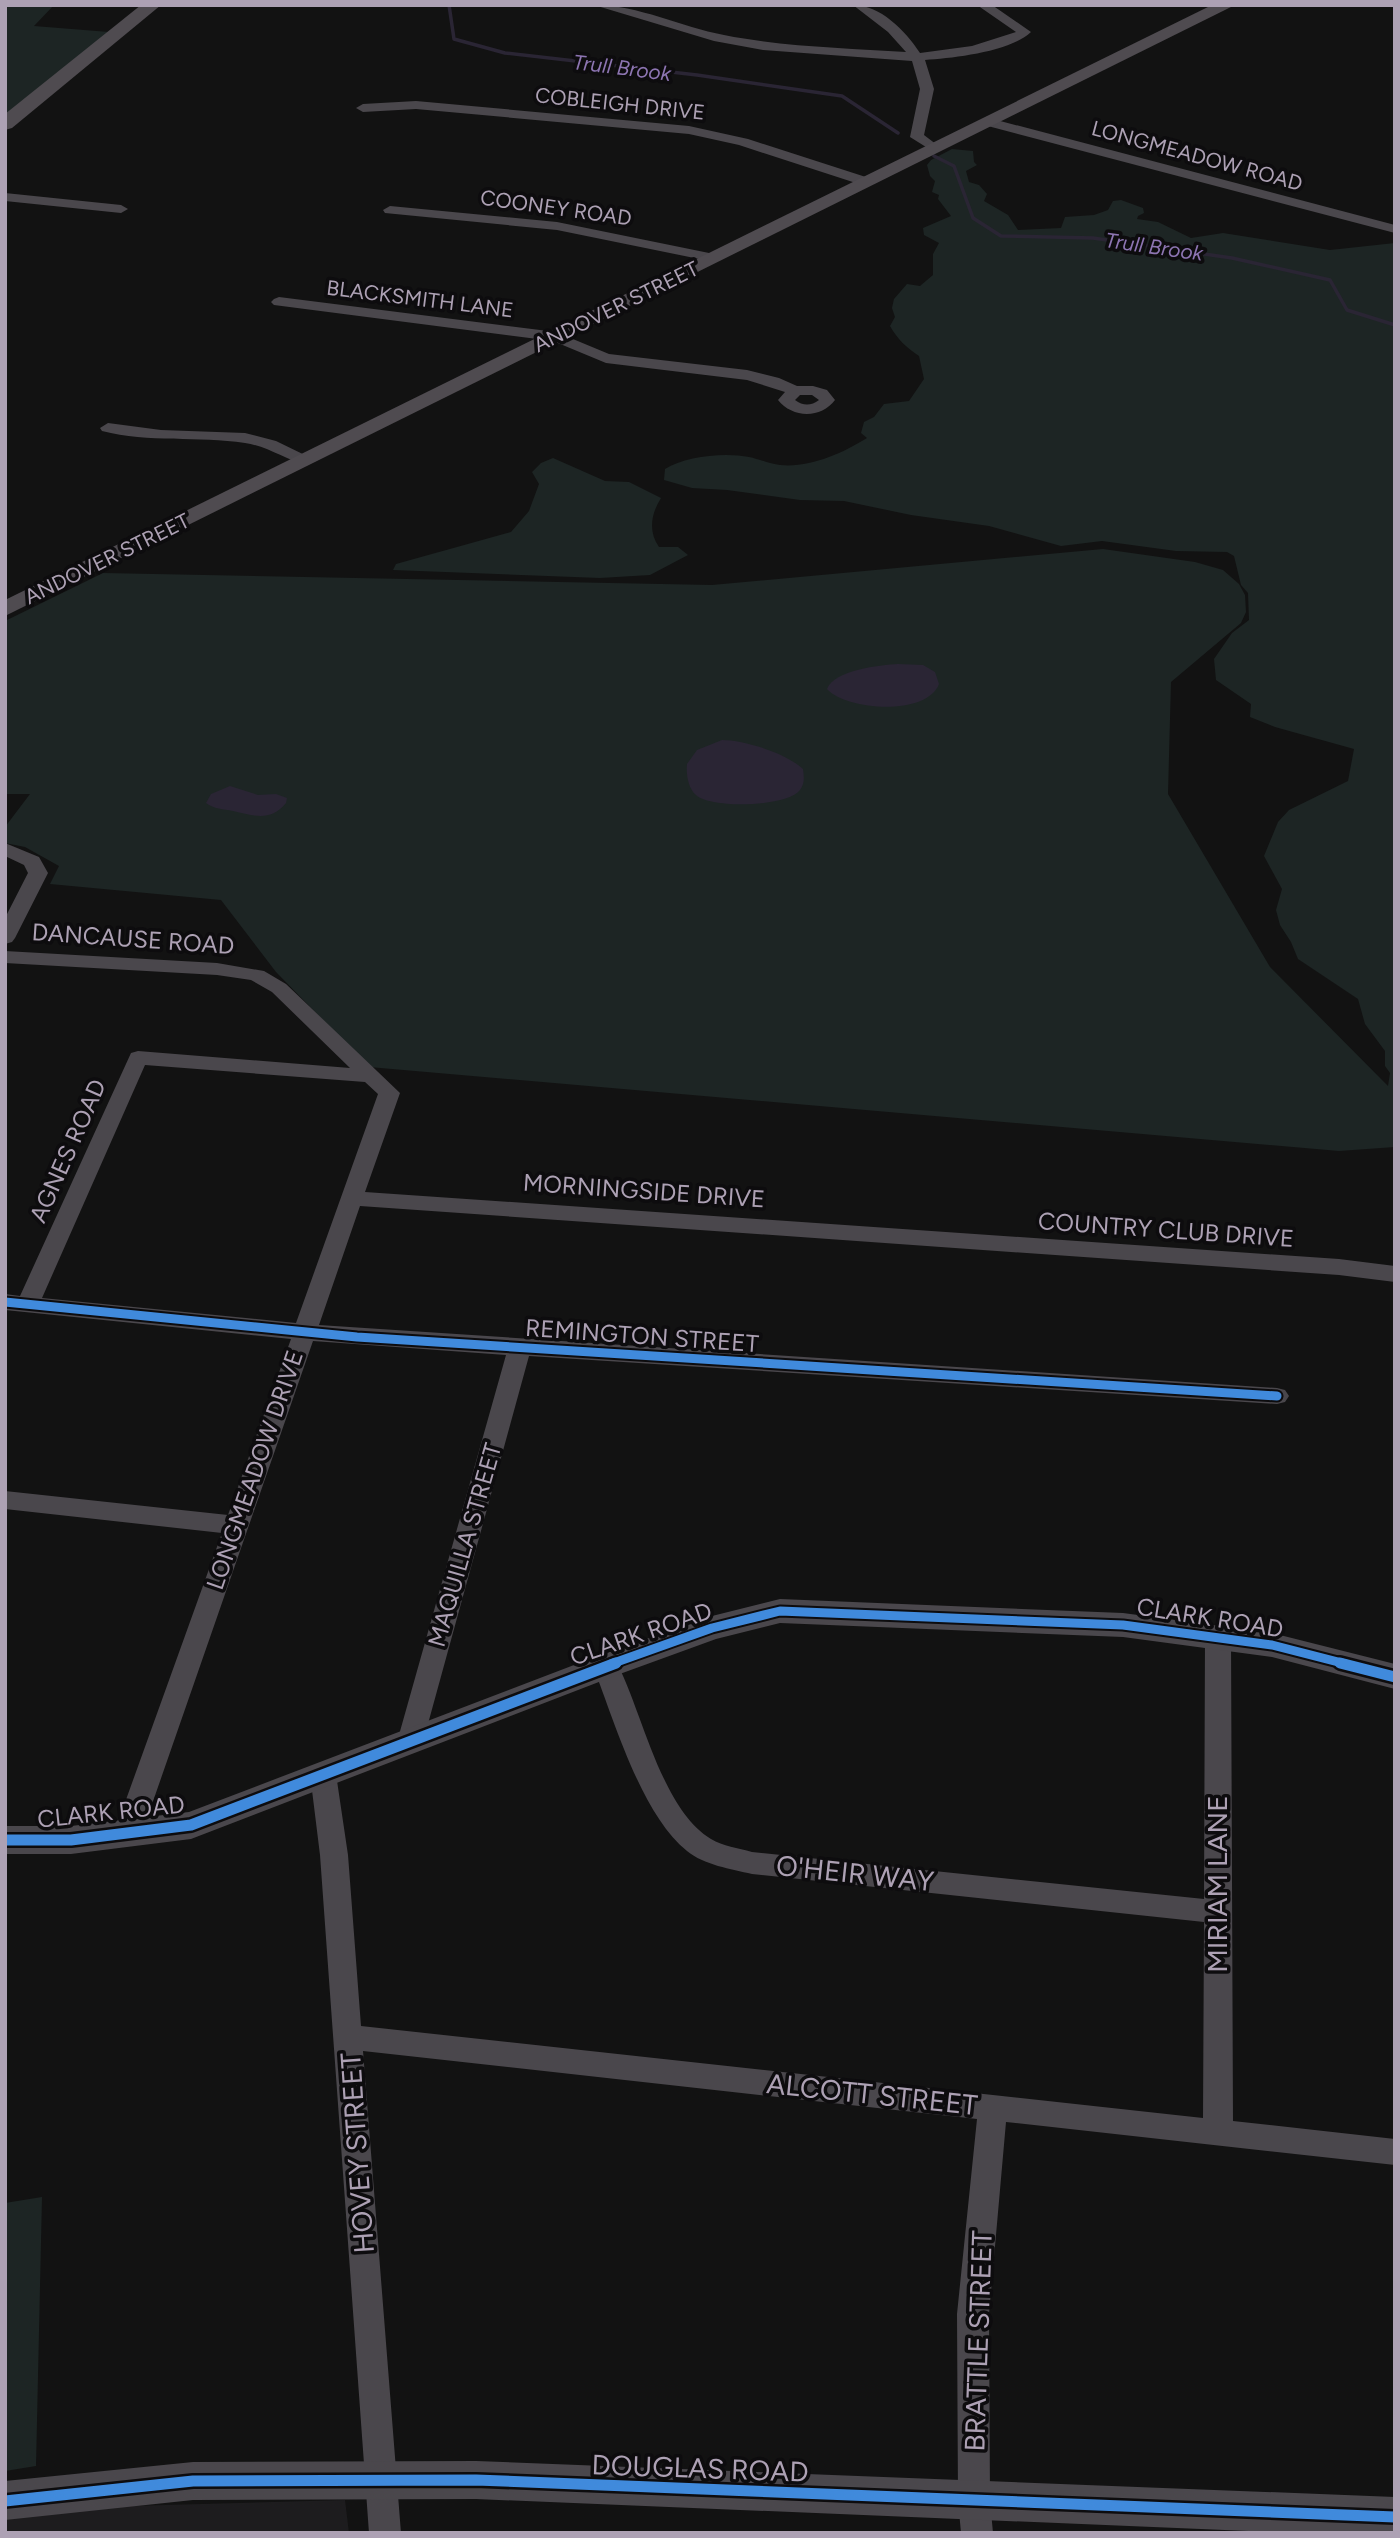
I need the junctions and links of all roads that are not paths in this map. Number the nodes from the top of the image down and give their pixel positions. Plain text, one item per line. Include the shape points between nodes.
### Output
1 (152, 5) edge
2 (600, 5) edge
3 (859, 5) edge
4 (983, 5) edge
5 (1226, 5) edge
6 (916, 57) junction
7 (363, 108) dead end
8 (989, 122) junction
9 (5, 124) edge
10 (934, 148) junction
11 (867, 182) junction
12 (5, 197) edge
13 (121, 209) dead end
14 (390, 210) dead end
15 (1395, 229) edge
16 (714, 258) junction
17 (279, 302) dead end
18 (556, 337) junction
19 (795, 391) dead end
20 (108, 428) dead end
21 (307, 460) junction
22 (5, 609) edge
23 (5, 849) edge
24 (5, 938) edge
25 (5, 957) edge
26 (370, 1076) junction
27 (351, 1198) junction
28 (934, 1240) joint
29 (1395, 1274) edge
30 (17, 1303) edge
31 (304, 1332) junction
32 (520, 1348) junction
33 (1277, 1396) dead end
34 (5, 1500) edge
35 (236, 1525) junction
36 (1218, 1637) junction
37 (606, 1666) junction
38 (1395, 1677) edge
39 (410, 1742) junction
40 (323, 1774) junction
41 (128, 1833) junction
42 (5, 1840) edge
43 (1217, 1912) junction
44 (348, 2037) junction
45 (993, 2107) junction
46 (1218, 2132) junction
47 (1395, 2152) edge
48 (381, 2480) junction
49 (5, 2501) edge
50 (976, 2516) edge
51 (1395, 2517) edge
52 (385, 2533) edge

1 - 9 main road
2 - 6 street via 763,47
3 - 6 street via 881,19
4 - 6 street via 1025,32 989,45
5 - 8 main road, ANDOVER STREET
6 - 10 street via 927,87 917,137
7 - 11 street, COBLEIGH DRIVE via 416,105 690,130
8 - 10 main road, ANDOVER STREET
8 - 15 street, LONGMEADOW ROAD
10 - 11 main road, ANDOVER STREET
11 - 16 main road, ANDOVER STREET
12 - 13 street
14 - 16 street, COONEY ROAD via 557,226
16 - 18 main road, ANDOVER STREET
17 - 18 street, BLACKSMITH LANE
18 - 19 street via 606,358 747,375
18 - 21 main road, ANDOVER STREET
20 - 21 street via 245,438
21 - 22 main road, ANDOVER STREET
23 - 24 street via 32,861 38,873
25 - 26 street, DANCAUSE ROAD via 257,975 279,988
26 - 27 street, LONGMEADOW DRIVE via 389,1093
26 - 30 street, AGNES ROAD via 138,1058
27 - 28 street, MORNINGSIDE DRIVE
27 - 31 street, LONGMEADOW DRIVE
28 - 29 street, COUNTRY CLUB DRIVE
30 - 31 street, REMINGTON STREET
31 - 32 street, REMINGTON STREET
31 - 35 street, LONGMEADOW DRIVE
32 - 33 street, REMINGTON STREET
32 - 39 street, MAQUILLA STREET
34 - 35 street
35 - 41 street, LONGMEADOW DRIVE
36 - 37 street, CLARK ROAD via 1123,1625 780,1611 712,1628
36 - 38 street, CLARK ROAD via 1272,1645
36 - 43 street, MIRIAM LANE
37 - 39 street, CLARK ROAD
37 - 43 street, O'HEIR WAY via 663,1804 699,1845 724,1856 752,1863
39 - 40 street, CLARK ROAD
40 - 41 street, CLARK ROAD via 191,1825
40 - 44 street, HOVEY STREET
41 - 42 street, CLARK ROAD via 71,1840
43 - 46 street, MIRIAM LANE
44 - 45 street, ALCOTT STREET
44 - 48 street, HOVEY STREET
45 - 46 street, ALCOTT STREET
45 - 50 street, BRATTLE STREET via 973,2315
46 - 47 street, ALCOTT STREET
48 - 49 street, DOUGLAS ROAD via 193,2481
48 - 50 street, DOUGLAS ROAD via 476,2480 652,2490
48 - 52 street, HOVEY STREET
50 - 51 street, DOUGLAS ROAD

